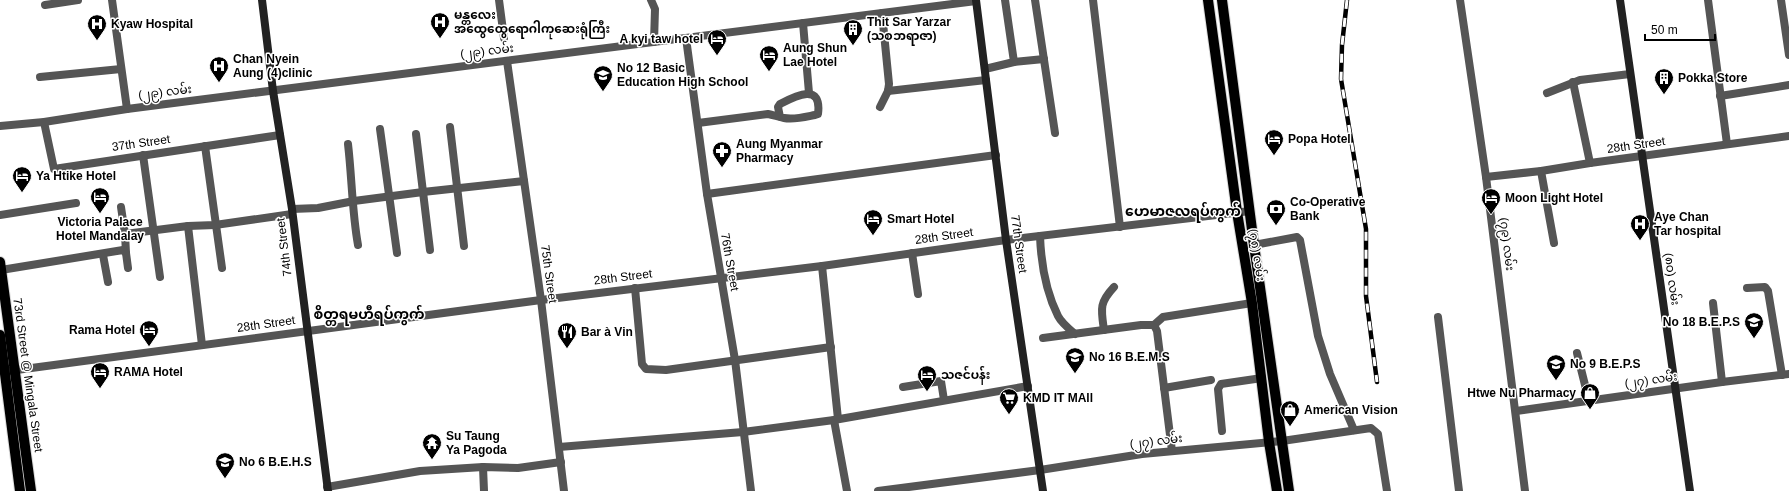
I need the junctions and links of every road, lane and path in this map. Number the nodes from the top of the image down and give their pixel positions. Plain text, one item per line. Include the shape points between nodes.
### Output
1 (78, 0) edge
2 (112, 0) edge
3 (262, 0) edge
4 (652, 0) edge
5 (976, 0) edge
6 (1005, 0) edge
7 (1035, 0) edge
8 (1093, 0) edge
9 (1208, 0) edge
10 (1222, 0) edge
11 (1460, 0) edge
12 (1620, 0) edge
13 (1708, 0) edge
14 (1781, 0) edge
15 (500, 1) edge
16 (44, 5) dead end
17 (882, 13) junction
18 (1787, 21) edge
19 (803, 23) junction
20 (504, 38) dead end
21 (686, 38) junction
22 (654, 42) junction
23 (1789, 55) edge
24 (1044, 59) junction
25 (507, 61) junction
26 (1014, 62) junction
27 (121, 69) junction
28 (985, 69) junction
29 (1630, 74) junction
30 (40, 77) dead end
31 (986, 80) junction
32 (1573, 82) junction
33 (1789, 85) edge
34 (273, 91) junction
35 (888, 91) junction
36 (809, 93) junction
37 (1547, 93) dead end
38 (1720, 96) junction
39 (880, 108) dead end
40 (127, 109) junction
41 (780, 117) junction
42 (44, 122) junction
43 (698, 123) junction
44 (0, 126) edge
45 (450, 127) dead end
46 (380, 129) dead end
47 (1055, 133) dead end
48 (416, 134) dead end
49 (280, 135) junction
50 (1789, 136) edge
51 (348, 144) dead end
52 (1727, 144) junction
53 (205, 146) junction
54 (143, 155) junction
55 (996, 155) junction
56 (1642, 156) junction
57 (1590, 163) junction
58 (1541, 171) junction
59 (1486, 177) junction
60 (524, 181) junction
61 (457, 189) junction
62 (423, 192) junction
63 (706, 194) junction
64 (389, 197) junction
65 (354, 201) junction
66 (76, 202) dead end
67 (121, 207) dead end
68 (1250, 211) junction
69 (292, 212) junction
70 (1237, 212) junction
71 (0, 215) edge
72 (215, 225) junction
73 (188, 226) junction
74 (1120, 227) junction
75 (154, 230) junction
76 (125, 234) junction
77 (1040, 236) junction
78 (1006, 240) junction
79 (1554, 243) dead end
80 (358, 245) dead end
81 (1254, 245) junction
82 (464, 246) dead end
83 (430, 250) dead end
84 (126, 253) junction
85 (397, 253) dead end
86 (912, 253) junction
87 (103, 254) junction
88 (0, 266) edge
89 (822, 266) junction
90 (128, 268) dead end
91 (222, 268) dead end
92 (160, 277) dead end
93 (720, 277) junction
94 (108, 282) dead end
95 (1114, 287) dead end
96 (635, 288) junction
97 (1747, 288) dead end
98 (918, 294) dead end
99 (541, 300) junction
100 (1252, 303) junction
101 (1713, 303) dead end
102 (1438, 316) dead end
103 (1154, 325) junction
104 (1104, 330) junction
105 (306, 331) junction
106 (1075, 334) junction
107 (0, 335) edge
108 (1043, 338) dead end
109 (202, 345) junction
110 (831, 348) junction
111 (1577, 353) dead end
112 (735, 360) junction
113 (7, 372) edge
114 (1785, 374) edge
115 (1262, 378) junction
116 (1211, 380) dead end
117 (1722, 382) junction
118 (1028, 386) junction
119 (903, 387) dead end
120 (1164, 388) junction
121 (1676, 389) junction
122 (944, 400) junction
123 (1588, 401) junction
124 (1516, 410) junction
125 (836, 420) junction
126 (1354, 430) junction
127 (1222, 431) dead end
128 (743, 432) junction
129 (1282, 441) junction
130 (1269, 442) junction
131 (559, 447) junction
132 (1172, 451) junction
133 (561, 462) junction
134 (483, 467) junction
135 (1040, 470) junction
136 (327, 489) edge
137 (20, 491) edge
138 (31, 491) edge
139 (484, 491) edge
140 (564, 491) edge
141 (751, 491) edge
142 (847, 491) edge
143 (878, 491) edge
144 (1043, 491) edge
145 (1277, 491) edge
146 (1289, 491) edge
147 (1387, 491) edge
148 (1459, 491) edge
149 (1525, 491) edge
150 (1690, 491) edge

1 - 16 street
2 - 27 street
3 - 34 street, 74th Street
4 - 22 street via 655,9
5 - 17 street, (၂၉) လမ်း
5 - 28 street, 77th Street
6 - 26 street
7 - 24 street
8 - 74 street
9 - 70 main road, (၇၈) လမ်း
10 - 68 main road, (၇၈) လမ်း
11 - 59 street, (၇၉) လမ်း
12 - 29 street, (၈၀) လမ်း
13 - 38 street
14 - 18 street
15 - 20 street
17 - 19 street, (၂၉) လမ်း
17 - 35 street via 889,77
18 - 23 street
19 - 21 street, (၂၉) လမ်း
19 - 36 street
21 - 22 street, (၂၉) လမ်း
21 - 43 street, 76th Street
22 - 25 street, (၂၉) လမ်း
24 - 26 street
24 - 47 street
25 - 34 street, (၂၉) လမ်း
25 - 60 street, 75th Street
26 - 28 street
27 - 30 street
27 - 40 street
28 - 31 street, 77th Street
29 - 32 street
29 - 56 street, (၈၀) လမ်း
31 - 35 street
31 - 55 street, 77th Street
32 - 37 street
32 - 57 street
33 - 38 street
34 - 40 street, (၂၉) လမ်း
34 - 49 street, 74th Street
35 - 39 street
36 - 41 street via 780,104
36 - 41 street via 817,98 818,114 795,118
38 - 52 street
40 - 42 street, (၂၉) လမ်း
41 - 43 street via 768,114
42 - 44 street, (၂၉) လမ်း
42 - 54 street, 37th Street via 54,169
43 - 63 street, 76th Street
45 - 61 street
46 - 64 street
48 - 62 street
49 - 53 street, 37th Street
49 - 69 street, 74th Street
50 - 52 street, 28th Street
51 - 65 street
52 - 56 street, 28th Street
53 - 54 street, 37th Street
53 - 72 street
54 - 75 street
55 - 63 street
55 - 78 street, 77th Street
56 - 57 street, 28th Street
56 - 121 street, (၈၀) လမ်း
57 - 58 street, 28th Street
58 - 59 street, 28th Street
58 - 79 street
59 - 124 street, (၇၉) လမ်း
60 - 61 street
60 - 99 street, 75th Street
61 - 62 street
61 - 82 street
62 - 64 street
62 - 83 street
63 - 93 street, 76th Street
64 - 65 street
64 - 85 street
65 - 69 street
65 - 80 street
66 - 71 street
67 - 76 street
68 - 70 street, 28th Street
68 - 81 main road, (၇၈) လမ်း
69 - 72 street
69 - 105 street, 74th Street
70 - 74 street, 28th Street
70 - 100 main road, (၇၈) လမ်း
72 - 73 street
72 - 91 street
73 - 75 street
73 - 109 street
74 - 77 street, 28th Street
75 - 76 street
75 - 92 street
76 - 84 street
77 - 78 street, 28th Street
77 - 106 street via 1040,253 1046,282 1058,316
78 - 86 street, 28th Street
78 - 118 street, 77th Street
81 - 126 street via 1297,237 1300,240 1318,336 1330,374
81 - 129 main road, (၇၈) လမ်း
84 - 87 street via 118,250
84 - 90 street
86 - 89 street, 28th Street
86 - 98 street
87 - 88 street
87 - 94 street
88 - 113 main road, 73rd Street @ Mingala Street
89 - 93 street, 28th Street
89 - 110 street
93 - 96 street, 28th Street
93 - 112 street, 76th Street
95 - 104 street via 1104,297 1101,310
96 - 99 street, 28th Street
96 - 112 street via 642,364 646,369 666,370
97 - 114 street via 1765,287 1768,290
99 - 105 street, 28th Street
99 - 131 street, 75th Street
100 - 103 street via 1163,317
100 - 115 main road, (၇၈) လမ်း
101 - 117 street
102 - 148 street
103 - 104 street
103 - 120 street
104 - 106 street
105 - 109 street, 28th Street
105 - 136 street, 74th Street
106 - 108 street
107 - 113 main road, 73rd Street @ Mingala Street
109 - 113 street, 28th Street
110 - 112 street
110 - 125 street
111 - 123 street
112 - 128 street, 76th Street
113 - 137 main road, 73rd Street @ Mingala Street
113 - 138 main road, 73rd Street @ Mingala Street
114 - 117 street, (၂၇) လမ်း
115 - 127 street via 1221,384 1218,389
115 - 130 main road, (၇၈) လမ်း
116 - 120 street
117 - 121 street, (၂၇) လမ်း
118 - 122 street
118 - 135 street, 77th Street
119 - 122 street via 941,381
120 - 132 street
121 - 123 street, (၂၇) လမ်း
121 - 150 street, (၈၀) လမ်း
122 - 125 street
123 - 124 street, (၂၇) လမ်း
124 - 149 street, (၇၉) လမ်း
125 - 128 street
125 - 142 street
126 - 129 street, (၂၇) လမ်း
126 - 147 street, (၂၇) လမ်း via 1371,428 1378,434
128 - 131 street
128 - 141 street, 76th Street
129 - 130 street, (၂၇) လမ်း
129 - 146 main road, (၇၈) လမ်း
130 - 132 street, (၂၇) လမ်း
130 - 145 main road, (၇၈) လမ်း
131 - 133 street, 75th Street
132 - 135 street, (၂၇) လမ်း
133 - 134 street via 518,468
133 - 140 street, 75th Street
134 - 136 street via 420,471
134 - 139 street
135 - 143 street, (၂၇) လမ်း
135 - 144 street, 77th Street

